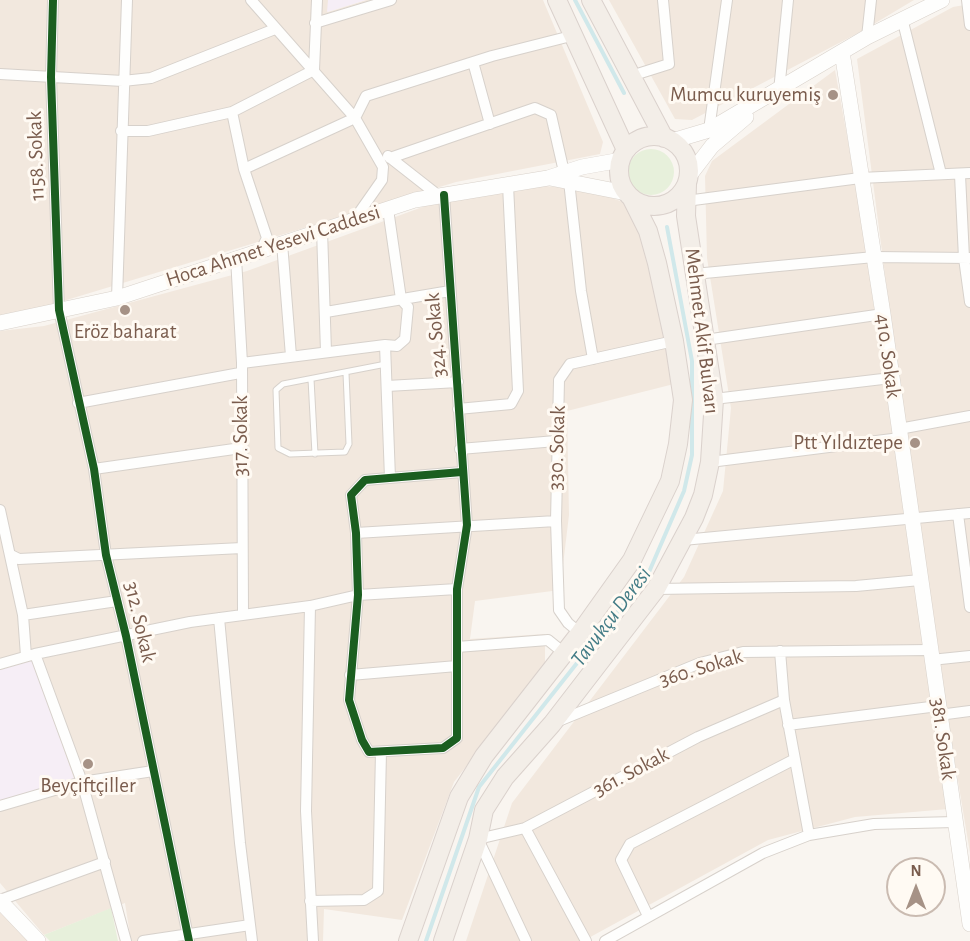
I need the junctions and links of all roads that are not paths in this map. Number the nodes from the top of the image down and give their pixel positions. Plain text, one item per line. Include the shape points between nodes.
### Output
1 (53, 0) edge
2 (127, 0) edge
3 (317, 0) edge
4 (392, 0) edge
5 (557, 0) edge
6 (591, 0) edge
7 (663, 0) edge
8 (727, 0) edge
9 (788, 0) edge
10 (871, 0) edge
11 (942, 0) edge
12 (967, 0) edge
13 (255, 2) edge
14 (902, 18) junction
15 (315, 23) junction
16 (970, 25) edge
17 (275, 28) junction
18 (575, 35) junction
19 (867, 37) junction
20 (842, 52) junction
21 (473, 62) junction
22 (314, 70) junction
23 (0, 74) edge
24 (631, 76) junction
25 (51, 77) junction
26 (123, 81) junction
27 (779, 91) junction
28 (232, 112) junction
29 (355, 118) junction
30 (490, 124) junction
31 (709, 130) junction
32 (121, 131) junction
33 (668, 140) junction
34 (371, 143) junction
35 (624, 155) junction
36 (390, 158) junction
37 (244, 169) junction
38 (941, 174) junction
39 (965, 174) edge
40 (567, 177) junction
41 (860, 178) junction
42 (508, 185) junction
43 (687, 187) junction
44 (442, 196) junction
45 (629, 196) junction
46 (388, 209) junction
47 (354, 220) junction
48 (322, 230) junction
49 (282, 243) junction
50 (261, 250) junction
51 (874, 256) junction
52 (236, 258) junction
53 (967, 258) edge
54 (694, 274) junction
55 (450, 291) junction
56 (117, 298) junction
57 (401, 299) junction
58 (970, 302) edge
59 (59, 310) junction
60 (326, 312) junction
61 (883, 314) junction
62 (0, 323) edge
63 (705, 340) junction
64 (674, 341) junction
65 (385, 345) junction
66 (326, 352) junction
67 (291, 356) junction
68 (593, 359) junction
69 (386, 364) junction
70 (241, 368) junction
71 (346, 373) junction
72 (891, 378) junction
73 (311, 379) junction
74 (458, 381) junction
75 (387, 386) junction
76 (714, 399) junction
77 (78, 403) junction
78 (458, 409) junction
79 (970, 416) edge
80 (899, 434) junction
81 (556, 441) junction
82 (241, 448) junction
83 (460, 449) junction
84 (315, 454) junction
85 (710, 462) junction
86 (94, 469) junction
87 (462, 472) junction
88 (390, 478) junction
89 (0, 510) edge
90 (970, 513) edge
91 (958, 514) junction
92 (911, 520) junction
93 (556, 522) junction
94 (467, 525) junction
95 (356, 533) junction
96 (683, 540) junction
97 (242, 548) junction
98 (11, 555) junction
99 (106, 555) junction
100 (920, 580) junction
101 (656, 589) junction
102 (457, 590) junction
103 (358, 595) junction
104 (117, 601) junction
105 (310, 606) junction
106 (970, 607) edge
107 (23, 615) junction
108 (243, 615) junction
109 (219, 618) junction
110 (580, 633) junction
111 (126, 636) junction
112 (457, 647) junction
113 (780, 651) junction
114 (564, 653) junction
115 (31, 655) junction
116 (930, 655) junction
117 (970, 656) edge
118 (0, 664) edge
119 (457, 666) junction
120 (350, 675) junction
121 (784, 700) junction
122 (938, 710) junction
123 (970, 711) edge
124 (552, 724) junction
125 (788, 725) junction
126 (381, 752) junction
127 (795, 759) junction
128 (153, 771) junction
129 (82, 782) junction
130 (0, 807) edge
131 (955, 822) junction
132 (525, 828) junction
133 (809, 835) junction
134 (478, 839) junction
135 (965, 861) edge
136 (105, 862) junction
137 (0, 901) edge
138 (310, 901) junction
139 (648, 916) junction
140 (970, 924) edge
141 (250, 926) junction
142 (188, 938) edge
143 (38, 941) edge
144 (126, 941) edge
145 (143, 941) edge
146 (252, 941) edge
147 (313, 941) edge
148 (408, 941) edge
149 (443, 941) edge
150 (526, 941) edge
151 (586, 941) edge
152 (605, 941) edge

1 - 25 street, 1158. Sokak
2 - 26 street
3 - 15 street
4 - 15 street
5 - 18 main road
6 - 24 main road
7 - 24 street via 669,64
8 - 31 street
9 - 27 street
10 - 19 street
11 - 14 main road
12 - 16 street
13 - 17 street
14 - 19 main road
14 - 38 street
15 - 22 street
17 - 22 street
17 - 26 street via 151,78
18 - 21 street
18 - 35 main road
19 - 20 main road
20 - 27 main road
20 - 41 main road, 410. Sokak
21 - 29 street via 366,96
21 - 30 street
22 - 28 street
22 - 29 street
23 - 25 street
24 - 33 main road
25 - 26 street
25 - 59 street, 1158. Sokak
26 - 32 street
27 - 31 main road
27 - 43 main road via 712,146
28 - 32 street via 148,131
28 - 37 street
29 - 34 street
29 - 37 street
30 - 36 street
30 - 40 street via 535,108 551,115
31 - 33 main road
32 - 56 street
33 - 35 main road via 643,138
33 - 43 main road via 686,156
34 - 36 street
34 - 47 street via 383,167 382,180
35 - 40 main road
35 - 45 main road via 621,182
36 - 44 street
37 - 50 street via 267,238
38 - 39 street
38 - 41 street
39 - 53 street
40 - 42 main road, Hoca Ahmet Yesevi Caddesi
40 - 45 main road, Hoca Ahmet Yesevi Caddesi
40 - 68 street
41 - 43 street
41 - 51 main road, 410. Sokak
42 - 44 main road, Hoca Ahmet Yesevi Caddesi
42 - 78 street via 518,391 511,404
43 - 45 main road via 663,205 642,204
43 - 54 main road, Mehmet Akif Bulvarı
44 - 46 main road, Hoca Ahmet Yesevi Caddesi
44 - 55 street, 324. Sokak
45 - 64 main road, Mehmet Akif Bulvarı via 648,231
46 - 47 main road, Hoca Ahmet Yesevi Caddesi
46 - 57 street
47 - 48 main road, Hoca Ahmet Yesevi Caddesi
48 - 49 main road, Hoca Ahmet Yesevi Caddesi
48 - 60 street
49 - 50 main road, Hoca Ahmet Yesevi Caddesi
49 - 67 street
50 - 52 main road, Hoca Ahmet Yesevi Caddesi
51 - 53 street
51 - 54 street
51 - 61 main road, 410. Sokak
52 - 56 main road, Hoca Ahmet Yesevi Caddesi
52 - 70 street, 317. Sokak
53 - 58 street
54 - 63 main road, Mehmet Akif Bulvarı
55 - 57 street
55 - 74 street, 324. Sokak
56 - 59 main road, Hoca Ahmet Yesevi Caddesi
57 - 60 street
57 - 65 street via 408,307 405,339 397,346
59 - 62 main road, Hoca Ahmet Yesevi Caddesi
59 - 77 street, 312. Sokak
60 - 66 street
61 - 63 street
61 - 72 main road, 410. Sokak
63 - 76 main road, Mehmet Akif Bulvarı
64 - 68 street, 330. Sokak
64 - 110 main road, Mehmet Akif Bulvarı via 683,400 670,481 632,560
65 - 66 street
65 - 69 street
66 - 67 street
67 - 70 street
68 - 81 street, 330. Sokak via 570,364 559,380
69 - 71 lane
69 - 75 street
70 - 77 street
70 - 82 street, 317. Sokak
71 - 73 lane
71 - 84 lane via 349,444 345,452
72 - 76 street
72 - 80 main road, 410. Sokak
73 - 84 lane
73 - 84 lane via 283,384 276,390 278,448 290,454
74 - 75 street
74 - 78 street, 324. Sokak
75 - 88 street
76 - 85 main road, Mehmet Akif Bulvarı
77 - 86 street, 312. Sokak
78 - 83 street, 324. Sokak
79 - 80 street
80 - 85 street
80 - 92 main road, 410. Sokak
81 - 83 street
81 - 93 street, 330. Sokak
82 - 86 street
82 - 97 street, 317. Sokak
83 - 87 street, 324. Sokak
85 - 96 main road, Mehmet Akif Bulvarı via 703,495
86 - 99 street, 312. Sokak
87 - 88 street
87 - 94 street, 324. Sokak
88 - 95 street via 365,480 351,495
89 - 98 street
90 - 91 street
91 - 92 street
91 - 106 street
92 - 96 street
92 - 100 main road, 410. Sokak
93 - 94 street
93 - 110 street, 330. Sokak via 559,610
94 - 95 street
94 - 102 street, 324. Sokak
95 - 103 street
96 - 101 main road, Mehmet Akif Bulvarı
97 - 99 street
97 - 108 street, 317. Sokak
98 - 99 street via 19,559
98 - 107 street
99 - 104 street, 312. Sokak
100 - 101 street via 856,586
100 - 116 main road, 410. Sokak
101 - 124 main road, Mehmet Akif Bulvarı
102 - 103 street
102 - 112 street, 324. Sokak
103 - 105 street
103 - 120 street
104 - 107 street
104 - 111 street, 312. Sokak
105 - 108 street
105 - 138 street via 306,811
107 - 115 street
108 - 109 street
109 - 111 street
109 - 141 street
110 - 114 main road, Mehmet Akif Bulvarı
111 - 115 street
111 - 128 street, 312. Sokak
112 - 114 street via 548,640
112 - 119 street, 324. Sokak
113 - 116 street, 360. Sokak
113 - 121 street
113 - 124 street, 360. Sokak via 743,652 700,663
114 - 148 main road, Mehmet Akif Bulvarı via 484,756 459,796
115 - 118 street
115 - 129 street
116 - 117 street, 360. Sokak
116 - 122 main road, 381. Sokak
119 - 120 street
119 - 126 street, 324. Sokak via 457,738 442,748
120 - 126 street via 349,700 362,740 369,752
121 - 125 street
121 - 132 street, 361. Sokak via 698,736
122 - 123 street
122 - 125 street
122 - 131 main road, 381. Sokak
124 - 134 main road, Mehmet Akif Bulvarı via 505,777 484,810
125 - 127 street
126 - 138 street via 378,891 364,900
127 - 133 street
127 - 139 street via 630,844 621,860
128 - 129 street
128 - 142 street, 312. Sokak
129 - 130 street
129 - 136 street
131 - 133 street via 874,824
131 - 135 main road, 381. Sokak
132 - 134 street, 361. Sokak
132 - 151 street
133 - 139 street via 763,853
134 - 149 main road, Mehmet Akif Bulvarı
134 - 150 street
135 - 140 main road, 381. Sokak
136 - 137 street
136 - 144 street
137 - 143 main road
138 - 147 street
139 - 152 street
141 - 142 street
141 - 146 street
142 - 145 street

